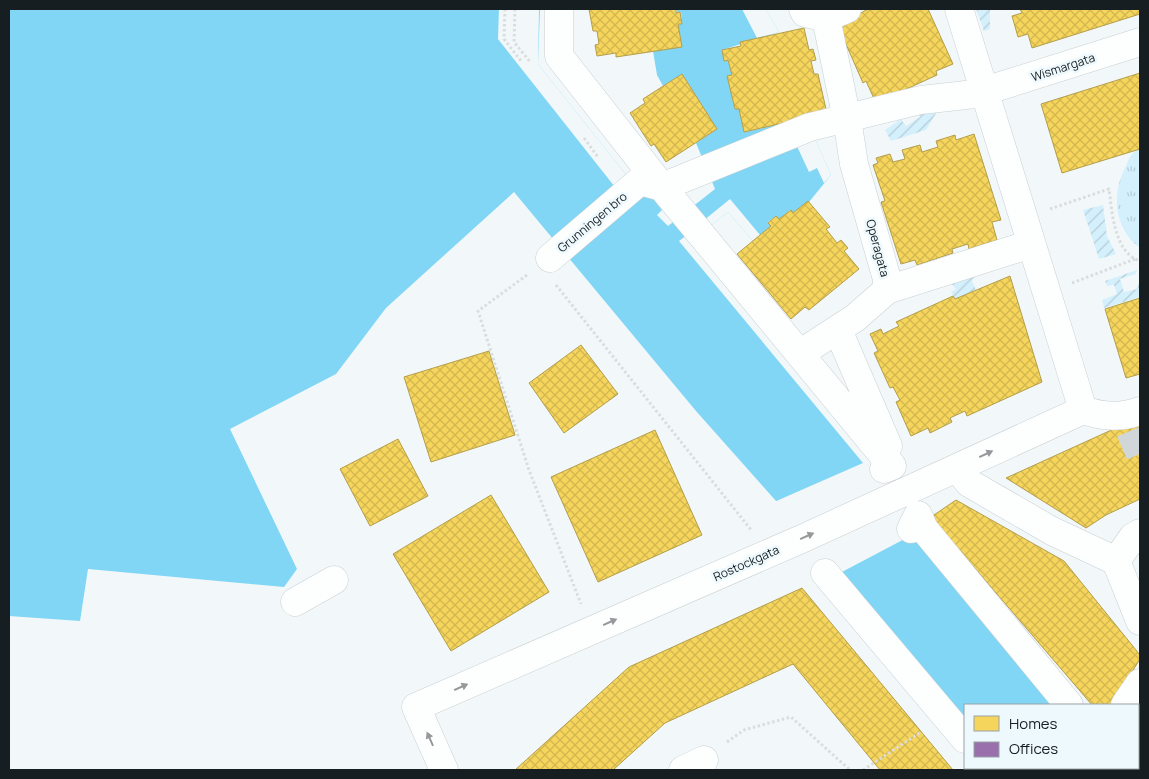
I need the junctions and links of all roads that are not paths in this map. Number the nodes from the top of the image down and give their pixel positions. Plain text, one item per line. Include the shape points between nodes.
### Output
1 (559, 9) edge
2 (959, 9) edge
3 (826, 12) edge
4 (1140, 42) edge
5 (985, 91) junction
6 (847, 119) junction
7 (662, 187) junction
8 (1031, 244) junction
9 (547, 260) road end
10 (887, 290) junction
11 (838, 330) junction
12 (801, 353) junction
13 (1084, 410) junction
14 (1134, 419) edge
15 (957, 468) junction
16 (911, 529) dead end
17 (1140, 533) edge
18 (1116, 562) junction
19 (825, 573) dead end
20 (334, 580) dead end
21 (295, 602) dead end
22 (1140, 621) edge
23 (1140, 683) edge
24 (1068, 704) edge
25 (1127, 704) edge
26 (964, 739) edge
27 (444, 770) edge

1 - 7 street via 560,56 587,109
2 - 5 street
3 - 6 street, Operagata
4 - 5 street, Wismargata
5 - 6 street via 921,100
5 - 8 street
6 - 7 street via 810,127
6 - 10 street, Operagata via 854,164 887,279
7 - 9 street, Grunningen bro via 640,181
7 - 12 street
8 - 10 street, Operagata
8 - 13 street
10 - 11 street
11 - 12 street
11 - 12 street via 895,473
13 - 14 street
15 -> 13 street, Rostockgata
15 - 18 street via 968,483 1052,531
27 -> 15 street, Rostockgata via 416,707
16 - 24 street via 918,515 924,529
17 - 18 street via 1133,536
18 - 22 street
19 - 26 street
20 - 21 street
23 - 25 street

